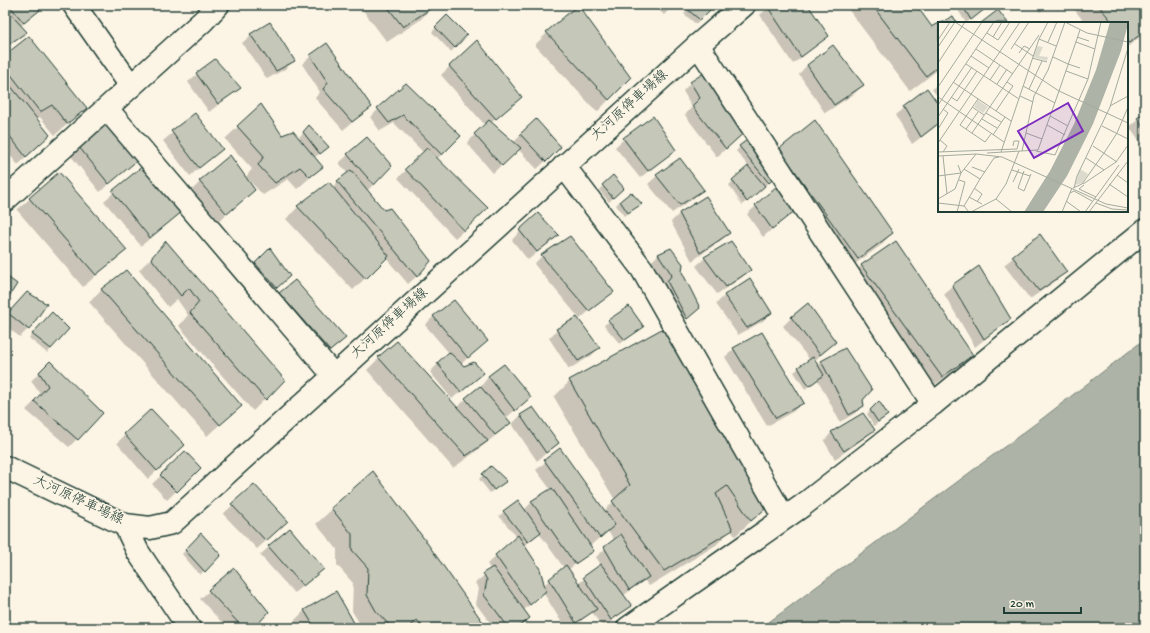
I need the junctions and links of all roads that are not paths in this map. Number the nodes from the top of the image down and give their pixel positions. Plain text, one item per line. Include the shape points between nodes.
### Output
1 (74, 5) edge
2 (218, 5) edge
3 (744, 5) edge
4 (698, 45) junction
5 (132, 86) junction
6 (107, 109) junction
7 (564, 166) junction
8 (5, 200) edge
9 (1145, 230) edge
10 (334, 376) junction
11 (933, 404) junction
12 (5, 467) edge
13 (784, 518) junction
14 (125, 525) junction
15 (188, 628) edge
16 (628, 628) edge

1 - 5 street
2 - 5 street
3 - 4 street, 大河原停車場線
4 - 7 street, 大河原停車場線
4 - 11 street
5 - 6 street
6 - 8 street
6 - 10 street
7 - 10 street, 大河原停車場線
7 - 13 street via 642,270
9 - 11 street
10 - 14 street, 大河原停車場線 via 172,523 150,528
11 - 13 street
12 - 14 street, 大河原停車場線
13 - 16 street
14 - 15 street via 138,552

